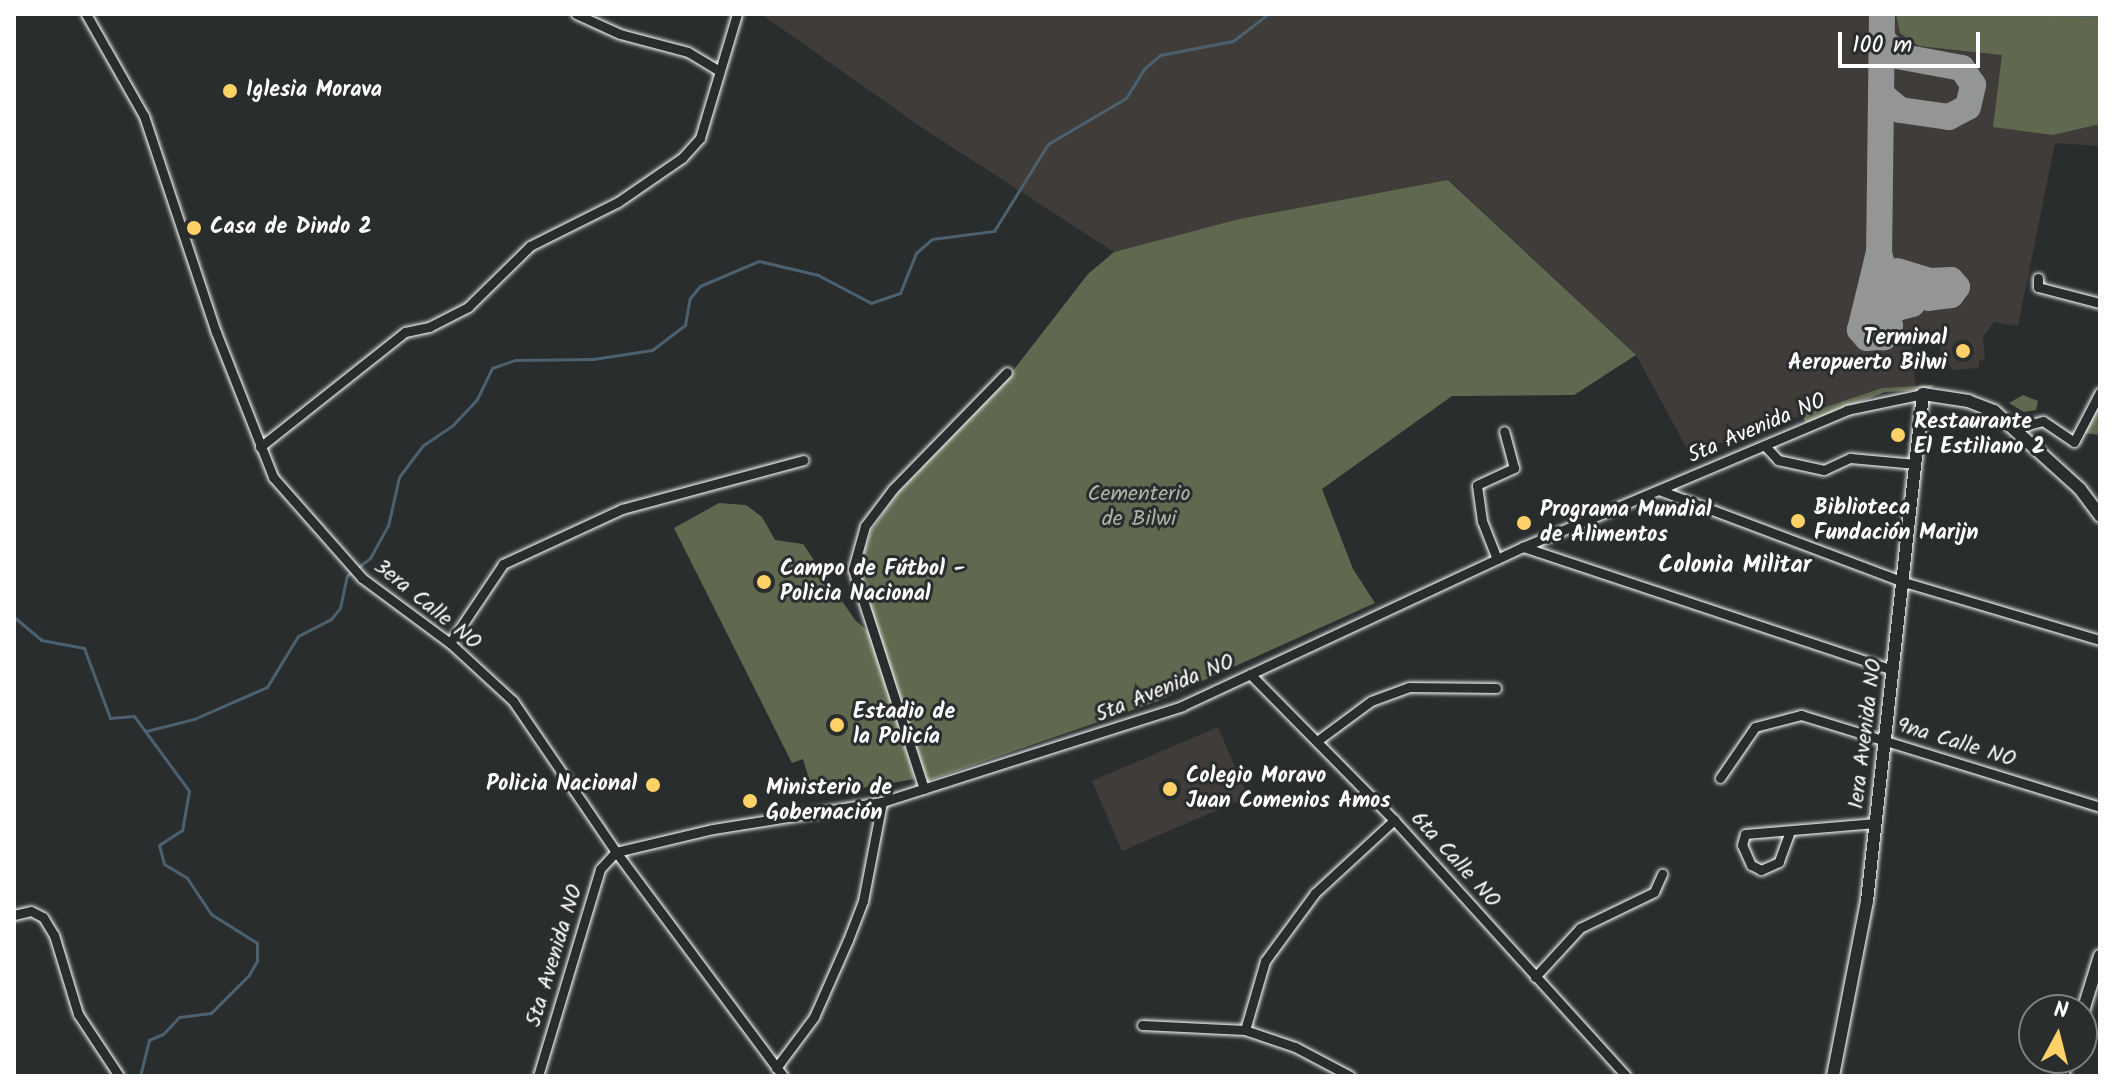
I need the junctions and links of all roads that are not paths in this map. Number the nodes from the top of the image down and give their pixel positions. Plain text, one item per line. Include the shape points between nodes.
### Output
1 (86, 14) edge
2 (576, 14) edge
3 (737, 14) edge
4 (720, 71) junction
5 (2038, 278) dead end
6 (2100, 303) edge
7 (1007, 372) dead end
8 (2100, 392) edge
9 (1923, 394) junction
10 (2013, 429) junction
11 (1504, 431) dead end
12 (260, 447) junction
13 (1766, 447) junction
14 (804, 460) dead end
15 (1916, 464) junction
16 (1659, 490) junction
17 (2100, 516) edge
18 (1523, 547) junction
19 (1497, 559) junction
20 (1904, 582) junction
21 (2100, 640) edge
22 (450, 643) junction
23 (1893, 670) junction
24 (1250, 674) junction
25 (1496, 688) dead end
26 (1886, 740) junction
27 (1317, 741) junction
28 (1720, 778) dead end
29 (924, 789) junction
30 (882, 802) junction
31 (2100, 807) edge
32 (1394, 820) junction
33 (1876, 823) junction
34 (1790, 831) junction
35 (616, 852) junction
36 (1662, 874) dead end
37 (14, 915) edge
38 (2100, 956) edge
39 (2098, 971) edge
40 (1535, 977) junction
41 (2089, 994) edge
42 (1142, 1025) dead end
43 (1245, 1030) junction
44 (779, 1072) edge
45 (119, 1076) edge
46 (538, 1076) edge
47 (1350, 1076) edge
48 (1626, 1076) edge
49 (1833, 1076) edge

1 - 12 street, 3era Calle NO via 142,112
2 - 4 street via 620,34 688,52
3 - 4 street
4 - 12 street via 700,138 682,158 618,202 530,246 468,307 429,327 405,332
5 - 6 street via 2038,287
7 - 29 street via 893,489 865,526 853,569
8 - 10 street via 2074,442 2043,421
9 - 10 street via 1994,411
9 - 13 street, 5ta Avenida NO via 1847,410
9 - 15 street, 1era Avenida NO
10 - 17 street via 2080,489
11 - 19 street via 1514,468 1477,485 1482,521
12 - 22 street, 3era Calle NO via 273,477 362,578
13 - 15 street via 1778,460 1824,470 1850,458
13 - 16 street, 5ta Avenida NO
14 - 22 street via 622,509 503,564
15 - 20 street, 1era Avenida NO
16 - 18 street, 5ta Avenida NO
16 - 20 street
18 - 19 street, 5ta Avenida NO
18 - 23 street
19 - 24 street, 5ta Avenida NO
20 - 21 street
20 - 23 street, 1era Avenida NO
22 - 35 street, 3era Calle NO via 513,701
23 - 26 street, 1era Avenida NO
24 - 27 street, 6ta Calle NO
24 - 29 street, 5ta Avenida NO via 1182,706
25 - 27 street via 1409,687 1371,701
26 - 28 street, 9na Calle NO via 1801,715 1755,727
26 - 31 street, 9na Calle NO
26 - 33 street, 1era Avenida NO
27 - 32 street, 6ta Calle NO
29 - 30 street, 5ta Avenida NO
30 - 35 street, 5ta Avenida NO via 815,817 713,829
30 - 44 street via 863,901 814,1017
32 - 40 street, 6ta Calle NO
32 - 43 street via 1315,893 1265,961
33 - 34 street
33 - 49 street, 1era Avenida NO via 1867,901
34 - 34 street via 1745,834 1742,845 1751,865 1761,870 1779,862
35 - 44 street, 3era Calle NO
35 - 46 street, 5ta Avenida NO via 600,869
36 - 40 street via 1654,892 1580,928
37 - 45 street via 31,911 43,917 54,935 78,1014
38 - 39 street
39 - 41 street
40 - 48 street, 6ta Calle NO
42 - 43 street
43 - 47 street via 1295,1047

